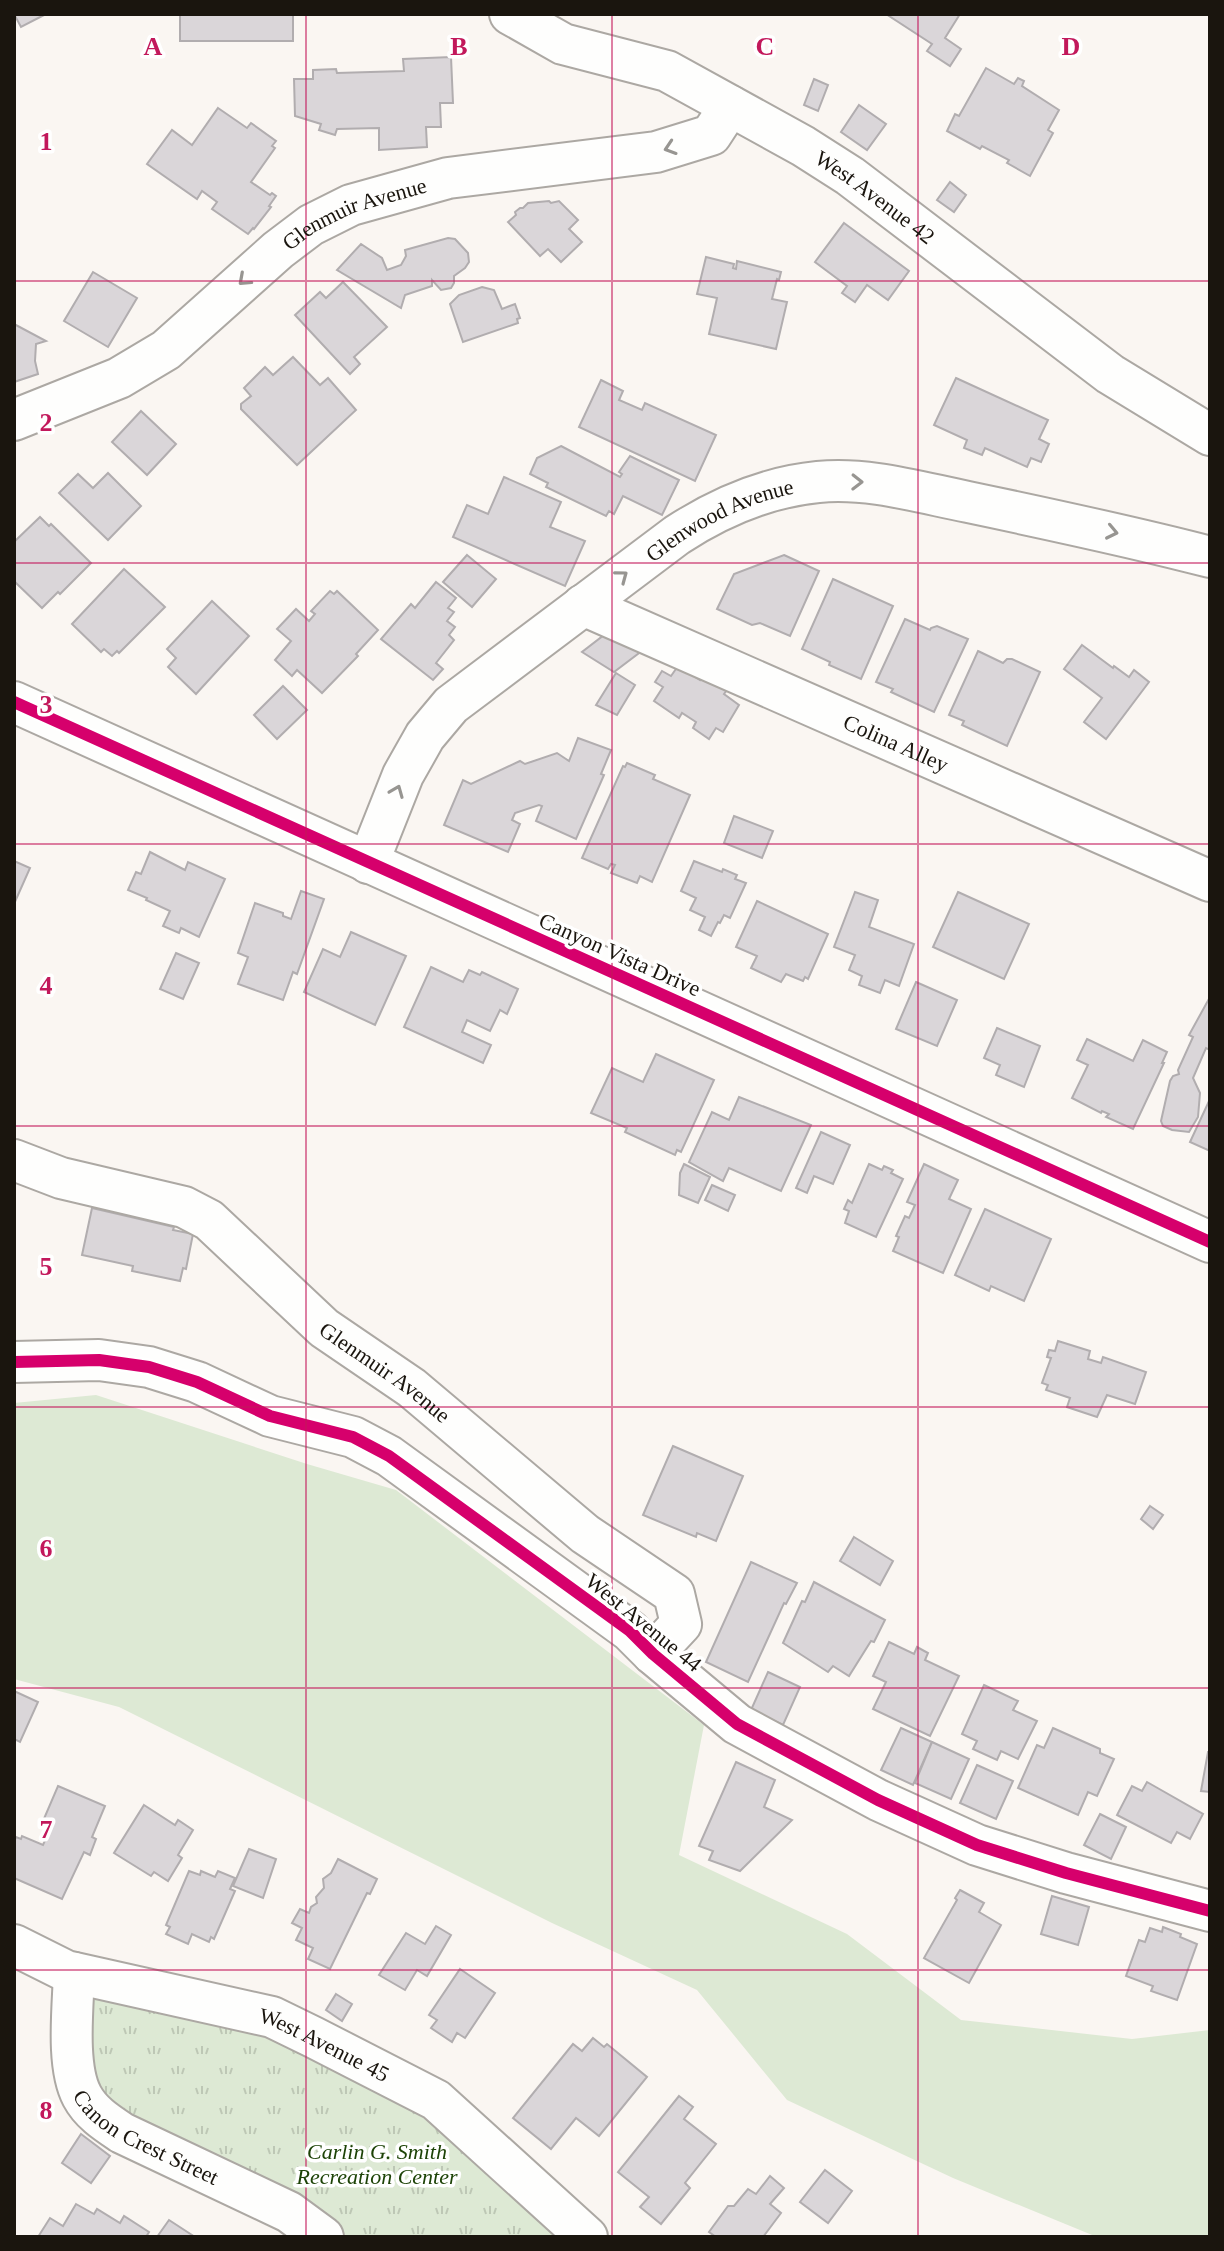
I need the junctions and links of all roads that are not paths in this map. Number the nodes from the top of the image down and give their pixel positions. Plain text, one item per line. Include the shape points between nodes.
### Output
1 (510, 14) edge
2 (730, 106) junction
3 (14, 420) edge
4 (1210, 435) edge
5 (1210, 557) edge
6 (583, 605) junction
7 (14, 702) edge
8 (368, 863) junction
9 (1210, 881) edge
10 (14, 1160) edge
11 (1210, 1242) edge
12 (14, 1362) edge
13 (653, 1654) junction
14 (1210, 1911) edge
15 (14, 1945) edge
16 (74, 1973) junction
17 (323, 2237) edge
18 (587, 2237) edge

1 - 2 street, West Avenue 42 via 563,44 667,71
2 -> 3 street, Glenmuir Avenue via 711,135 656,152 448,178 351,205 278,250 166,350 119,378
2 - 4 street, West Avenue 42 via 850,176 1110,374
6 -> 5 street, Glenwood Avenue via 710,514 756,495 818,482 868,481
8 -> 6 street, Glenwood Avenue via 403,775 425,736 451,705
6 - 9 street, Colina Alley
7 - 8 street, Canyon Vista Drive
8 - 11 street, Canyon Vista Drive
10 - 13 street, Glenmuir Avenue via 61,1178 184,1207 209,1220 324,1328 412,1388 585,1534 674,1594 681,1624
12 - 13 street, West Avenue 44 via 99,1360 149,1367 197,1382 270,1416 353,1437 389,1456 630,1631
13 - 14 street, West Avenue 44 via 737,1724 878,1800 977,1845
15 - 16 street, West Avenue 45
16 - 17 street, Canon Crest Street via 72,2068 82,2095 99,2118 289,2212
16 - 18 street, West Avenue 45 via 272,2017 436,2100

